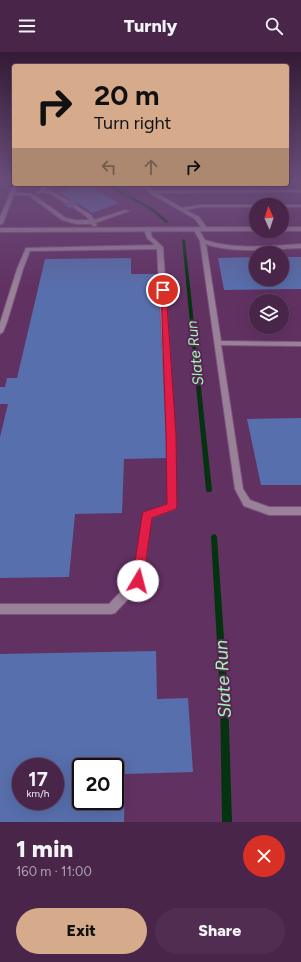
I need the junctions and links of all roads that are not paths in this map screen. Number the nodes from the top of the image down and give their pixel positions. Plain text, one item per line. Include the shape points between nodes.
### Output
1 (60, 216) edge
2 (89, 216) edge
3 (112, 216) edge
4 (194, 216) edge
5 (94, 222) junction
6 (147, 229) junction
7 (196, 229) junction
8 (205, 229) junction
9 (249, 229) edge
10 (289, 229) edge
11 (301, 229) edge
12 (0, 230) edge
13 (94, 230) junction
14 (203, 241) junction
15 (301, 246) edge
16 (160, 247) junction
17 (0, 332) edge
18 (217, 343) junction
19 (301, 344) edge
20 (301, 511) edge
21 (0, 609) edge

1 - 5 street via 76,222
2 - 5 street
3 - 5 street
4 - 8 street
5 - 13 street
6 - 7 street
6 - 13 street
6 - 16 street via 150,238
7 - 8 street
7 - 14 street
8 - 9 street
10 - 11 street
12 - 13 street
14 - 15 street via 224,247
14 - 18 street
16 - 17 street via 28,249
16 - 21 street via 171,435 172,506 147,516 138,581 111,609
18 - 19 street
18 - 20 street via 239,489 247,503 269,511

